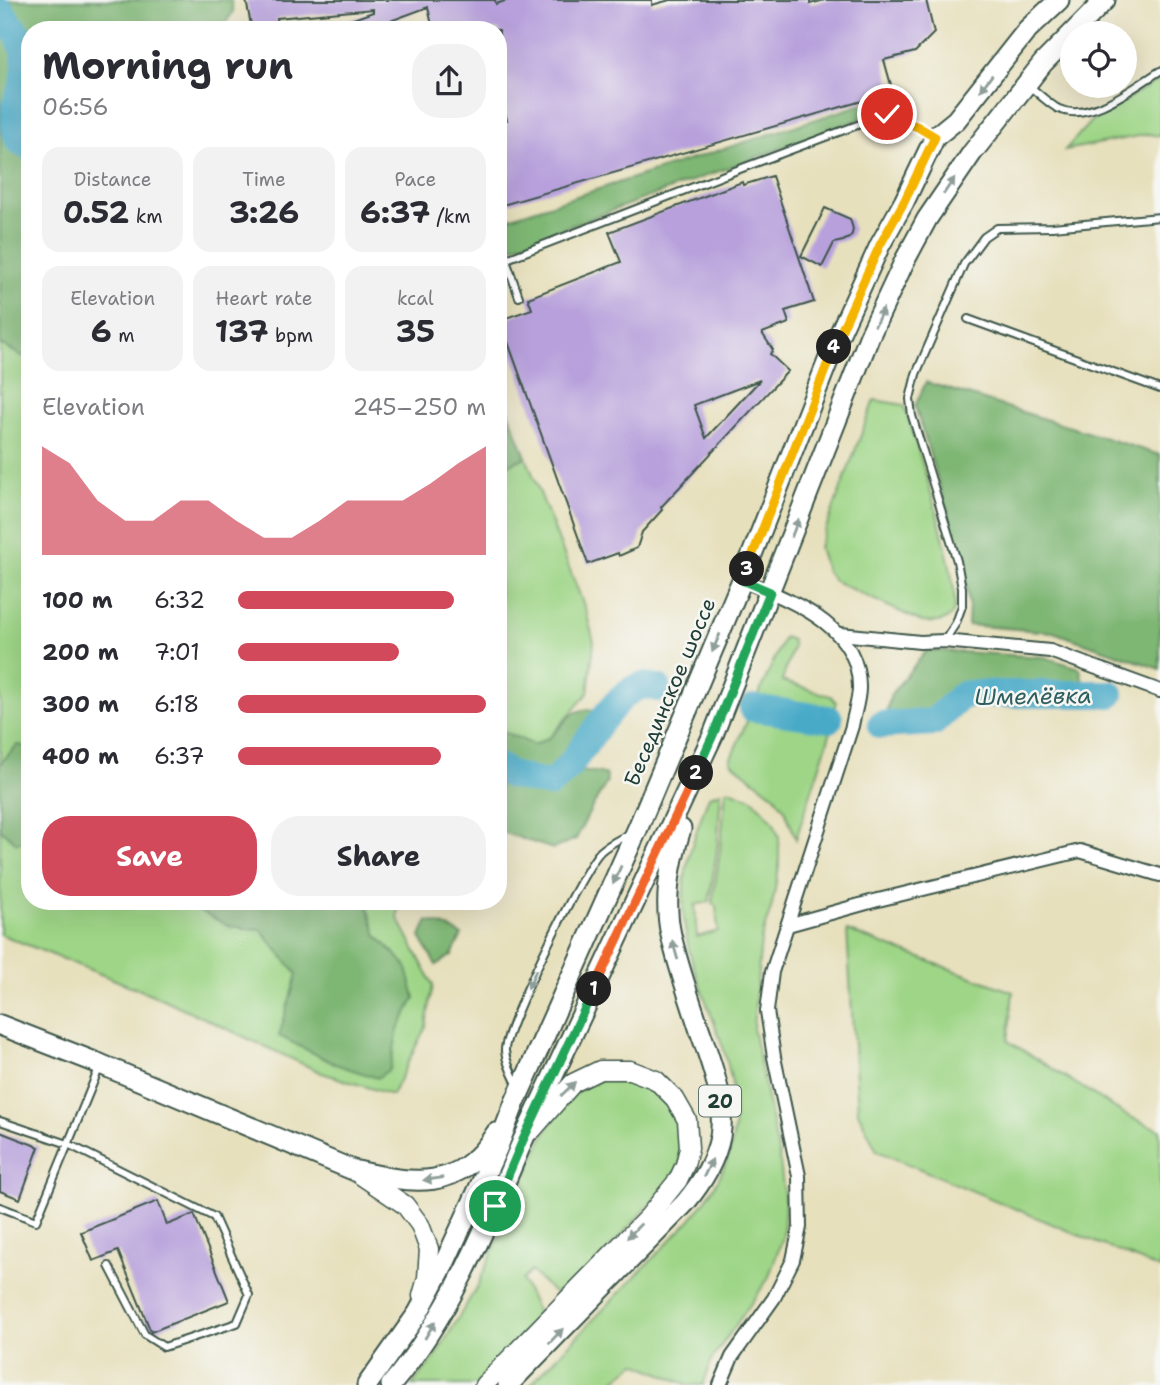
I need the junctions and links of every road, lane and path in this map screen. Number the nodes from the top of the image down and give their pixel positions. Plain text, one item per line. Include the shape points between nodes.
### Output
1 (1059, 0) edge
2 (1105, 0) edge
3 (1160, 71) edge
4 (1027, 84) junction
5 (935, 137) junction
6 (745, 167) junction
7 (748, 176) dead end
8 (1160, 217) edge
9 (507, 259) edge
10 (507, 271) edge
11 (520, 297) dead end
12 (968, 319) dead end
13 (1160, 388) edge
14 (742, 580) junction
15 (770, 592) junction
16 (839, 634) junction
17 (944, 641) junction
18 (1160, 691) edge
19 (707, 748) junction
20 (637, 830) junction
21 (1160, 874) edge
22 (788, 925) junction
23 (0, 1025) edge
24 (100, 1064) junction
25 (517, 1096) junction
26 (0, 1121) edge
27 (523, 1140) junction
28 (68, 1144) junction
29 (353, 1170) junction
30 (0, 1208) edge
31 (109, 1266) dead end
32 (418, 1313) junction
33 (367, 1385) edge
34 (391, 1385) edge
35 (484, 1385) edge
36 (508, 1385) edge
37 (720, 1385) edge

1 -> 5 main road, Бесединское шоссе via 1028,29 956,120
2 - 4 main road
3 - 4 lane via 1083,113 1059,109
15 -> 4 main road via 870,335 905,260 972,153
5 - 6 lane via 887,114
5 - 14 main road, Бесединское шоссе via 833,348
6 - 7 lane
6 - 9 lane
8 - 17 lane via 997,228 984,237 964,264 916,374 910,399 962,588 956,623
10 - 11 lane
12 - 13 lane
14 - 15 street
14 -> 20 main road, Бесединское шоссе
15 - 16 street via 828,623
15 - 19 main road
16 - 17 street
16 - 22 street via 858,668 859,690 852,726
17 - 18 street via 1050,651
19 - 27 main road
36 -> 19 main road, 20 via 698,1188 720,1138 718,1082 670,933 667,896 672,856
20 -> 25 main road, Бесединское шоссе
20 -> 25 lane via 600,851 535,973 504,1048
21 - 22 street via 1080,851
22 - 37 street via 772,972 767,1011 799,1176 800,1227 793,1260 774,1298 732,1357
23 - 24 main road
24 - 28 lane
24 - 29 main road
25 -> 29 main road via 489,1145 469,1165 444,1178 391,1180
25 - 32 main road, Бесединское шоссе via 497,1149
26 - 28 lane
34 -> 27 main road via 424,1341 462,1276
27 -> 35 street via 573,1083 600,1070 630,1070 656,1080 676,1098 687,1120 689,1148 678,1180 649,1216
28 - 30 lane via 36,1221
28 - 31 lane via 214,1217 249,1295 237,1323 164,1347 145,1335
29 - 32 street via 405,1205 420,1225 429,1249
32 - 33 main road, Бесединское шоссе

